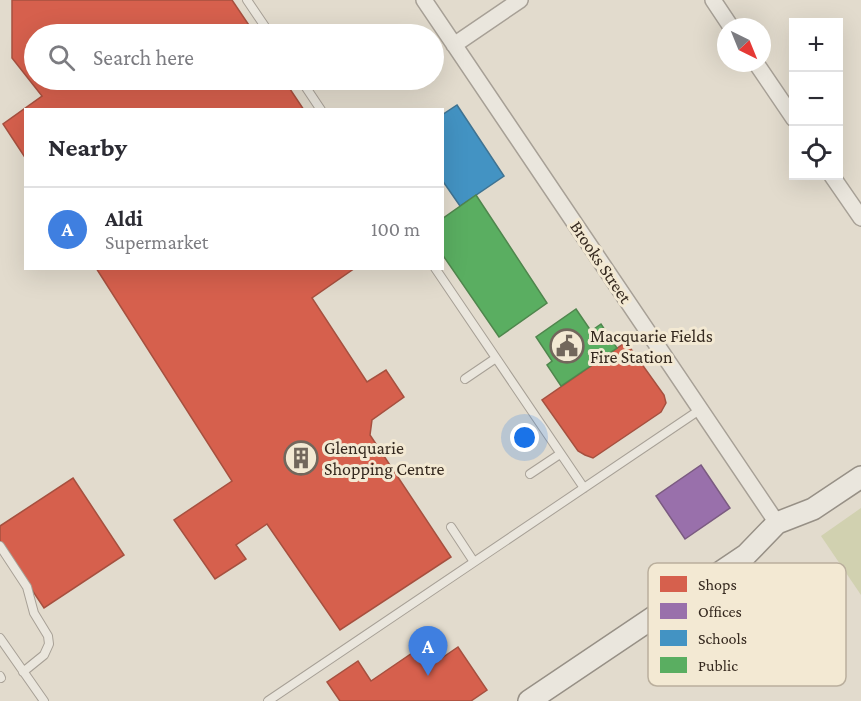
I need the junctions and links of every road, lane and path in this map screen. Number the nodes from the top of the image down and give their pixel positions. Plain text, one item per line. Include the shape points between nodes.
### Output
1 (247, 0) edge
2 (424, 0) edge
3 (520, 0) edge
4 (713, 0) edge
5 (725, 18) edge
6 (263, 24) edge
7 (440, 24) edge
8 (444, 30) edge
9 (454, 45) junction
10 (762, 72) edge
11 (308, 90) edge
12 (320, 108) edge
13 (789, 112) edge
14 (835, 180) edge
15 (861, 218) edge
16 (436, 270) edge
17 (496, 358) junction
18 (465, 379) dead end
19 (701, 409) junction
20 (560, 454) junction
21 (530, 474) dead end
22 (861, 477) edge
23 (584, 488) junction
24 (777, 523) junction
25 (451, 527) dead end
26 (0, 546) edge
27 (474, 562) junction
28 (734, 563) edge
29 (648, 621) edge
30 (0, 638) edge
31 (23, 672) junction
32 (44, 701) edge
33 (268, 701) edge
34 (529, 701) edge

1 - 6 lane
2 - 7 street, Brooks Street
3 - 9 street
4 - 5 street
8 - 9 street, Brooks Street
9 - 19 street, Brooks Street
10 - 13 street
11 - 12 lane
14 - 15 street
16 - 17 lane
17 - 18 lane
17 - 20 lane
19 - 23 lane
19 - 24 street, Brooks Street
20 - 21 lane
20 - 23 lane
22 - 24 street via 813,509
23 - 27 lane
24 - 28 street
25 - 27 lane
26 - 31 lane via 27,587 34,613 48,636 44,655
27 - 33 lane
29 - 34 street
30 - 31 lane
31 - 32 lane

